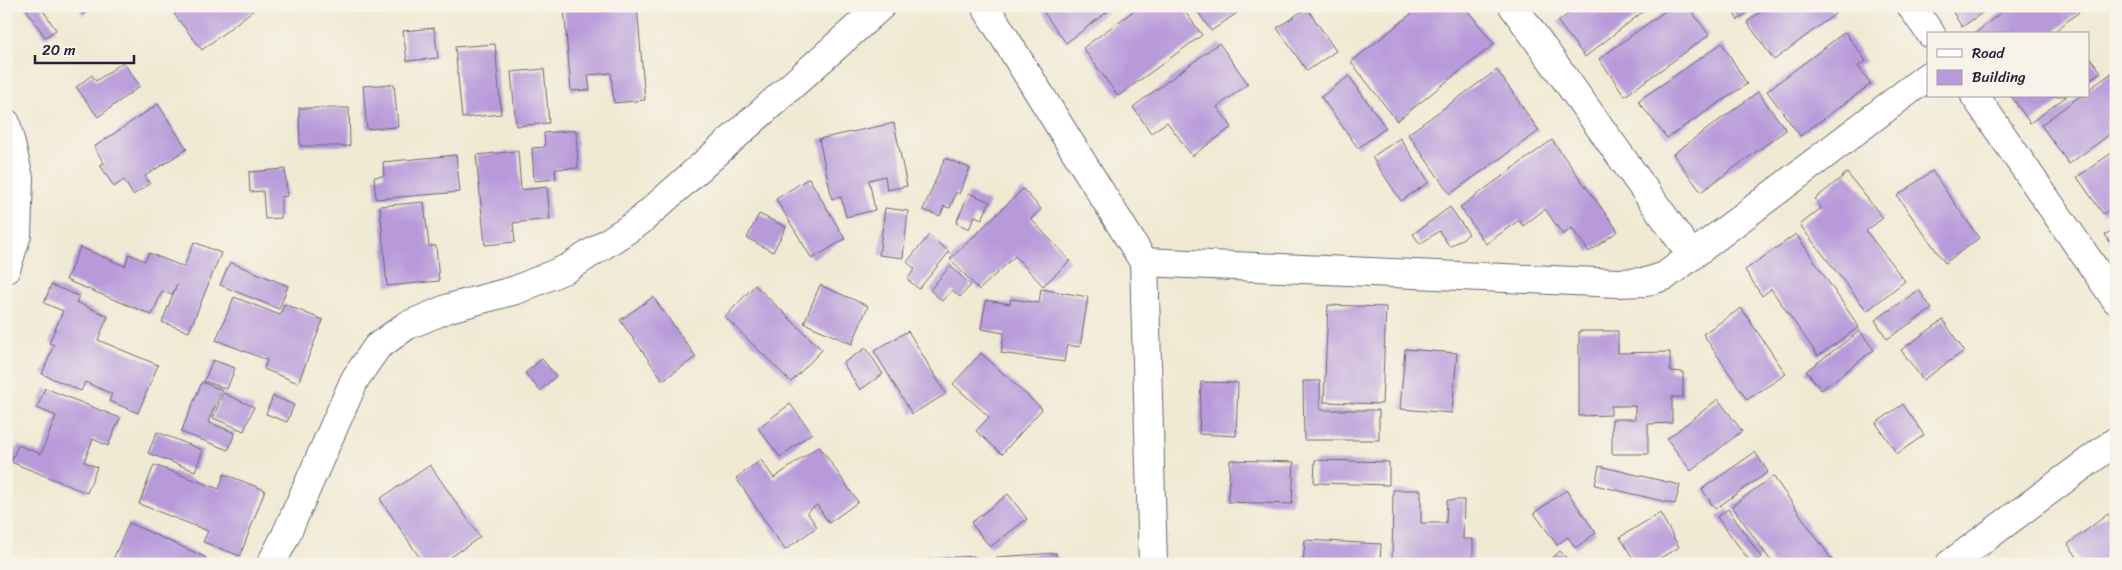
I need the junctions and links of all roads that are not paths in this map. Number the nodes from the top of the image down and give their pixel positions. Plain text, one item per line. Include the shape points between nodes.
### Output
1 (881, 6) edge
2 (985, 6) edge
3 (1513, 6) edge
4 (1911, 6) edge
5 (1930, 32) edge
6 (1927, 77) edge
7 (1976, 98) edge
8 (6, 123) edge
9 (1692, 256) junction
10 (1144, 262) junction
11 (6, 269) edge
12 (2116, 300) edge
13 (2116, 441) edge
14 (271, 564) edge
15 (1152, 564) edge
16 (1950, 564) edge

1 - 14 street via 639,222 568,268 516,290 449,308 406,326 378,347 355,379
2 - 10 street
3 - 9 street
4 - 5 street
6 - 9 street
7 - 12 street
8 - 11 street via 18,178 17,235
9 - 10 street via 1665,276 1646,282 1618,283
10 - 15 street
13 - 16 street

